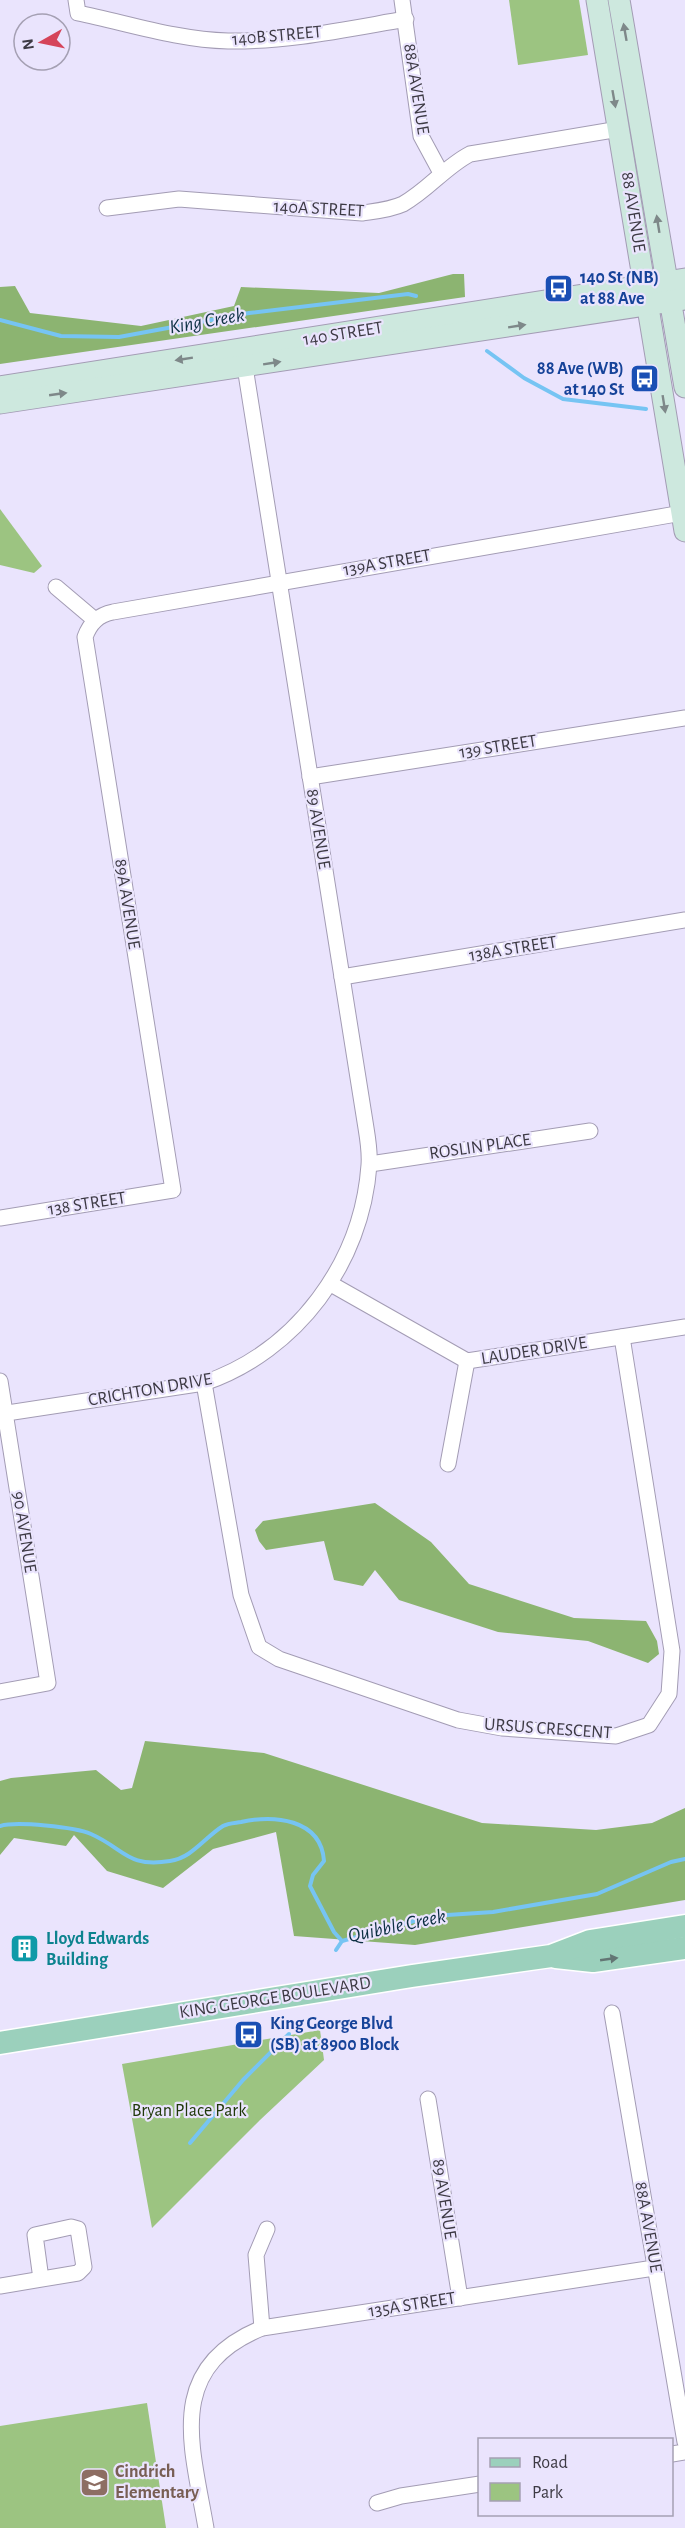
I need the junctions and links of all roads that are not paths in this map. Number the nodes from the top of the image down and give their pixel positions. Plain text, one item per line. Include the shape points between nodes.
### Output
1 (402, 0) edge
2 (597, 0) edge
3 (619, 0) edge
4 (77, 7) edge
5 (406, 19) junction
6 (619, 129) junction
7 (441, 173) junction
8 (107, 208) dead end
9 (677, 291) edge
10 (646, 295) junction
11 (245, 368) junction
12 (0, 387) edge
13 (685, 387) edge
14 (0, 403) edge
15 (684, 522) edge
16 (279, 582) junction
17 (56, 587) dead end
18 (95, 620) junction
19 (685, 718) edge
20 (310, 777) junction
21 (685, 920) edge
22 (342, 977) junction
23 (590, 1131) dead end
24 (370, 1164) junction
25 (173, 1190) joint
26 (0, 1218) edge
27 (331, 1284) junction
28 (685, 1327) edge
29 (622, 1337) junction
30 (467, 1361) junction
31 (0, 1382) edge
32 (204, 1383) junction
33 (3, 1414) edge
34 (448, 1464) dead end
35 (0, 1692) edge
36 (685, 1926) edge
37 (685, 1948) edge
38 (551, 1956) junction
39 (612, 2013) dead end
40 (0, 2043) edge
41 (428, 2099) dead end
42 (267, 2229) dead end
43 (654, 2268) junction
44 (40, 2279) dead end
45 (0, 2286) edge
46 (460, 2298) junction
47 (262, 2328) junction
48 (685, 2442) edge
49 (478, 2484) edge
50 (377, 2503) dead end
51 (206, 2528) edge

1 - 5 street, 88A AVENUE
2 -> 6 main road, 88 AVENUE
9 -> 3 main road, 88 AVENUE
4 - 5 street, 140B STREET via 188,36 226,41 299,36
5 - 7 street, 88A AVENUE via 421,136
6 - 7 street, 140A STREET via 470,154
6 - 10 main road, 88 AVENUE
7 - 8 street, 140A STREET via 403,204 383,211 362,213 178,199
9 - 10 main road, 140 STREET
9 - 13 main road, 88 AVENUE
11 -> 10 main road, 140 STREET
10 -> 12 main road, 140 STREET
10 -> 15 main road, 88 AVENUE
14 -> 11 main road, 140 STREET
11 - 16 street, 89 AVENUE
15 - 16 street, 139A STREET
16 - 18 street, 139A STREET via 103,614
16 - 20 street, 89 AVENUE
17 - 18 street
18 - 25 street, 89A AVENUE via 85,638
19 - 20 street, 139 STREET
20 - 22 street, 89 AVENUE
21 - 22 street, 138A STREET
22 - 24 street, 89 AVENUE
23 - 24 street, ROSLIN PLACE
24 - 27 street, 89 AVENUE via 349,1250
25 - 26 street, 138 STREET
27 - 30 street, LAUDER DRIVE
27 - 32 street, CRICHTON DRIVE via 277,1344 247,1365
28 - 29 street, LAUDER DRIVE
29 - 30 street, LAUDER DRIVE
29 - 32 street, URSUS CRESCENT via 672,1651 669,1694 649,1725 616,1736 502,1728 458,1720 279,1659 259,1647 241,1595
30 - 34 street
31 - 33 street, 90 AVENUE
32 - 33 street, CRICHTON DRIVE
33 - 35 street, 90 AVENUE via 48,1683
36 - 38 main road, KING GEORGE BOULEVARD via 590,1941
38 -> 37 main road, KING GEORGE BOULEVARD via 593,1961
38 - 40 main road, KING GEORGE BOULEVARD
39 - 43 street, 88A AVENUE
41 - 46 street, 89 AVENUE
42 - 47 street via 256,2256
43 - 46 street, 135A STREET
43 - 48 street, 88A AVENUE
44 - 45 street
46 - 47 street, 135A STREET
47 - 51 street, 135A STREET via 238,2338 220,2353 205,2369 196,2389 190,2436
49 - 50 street

